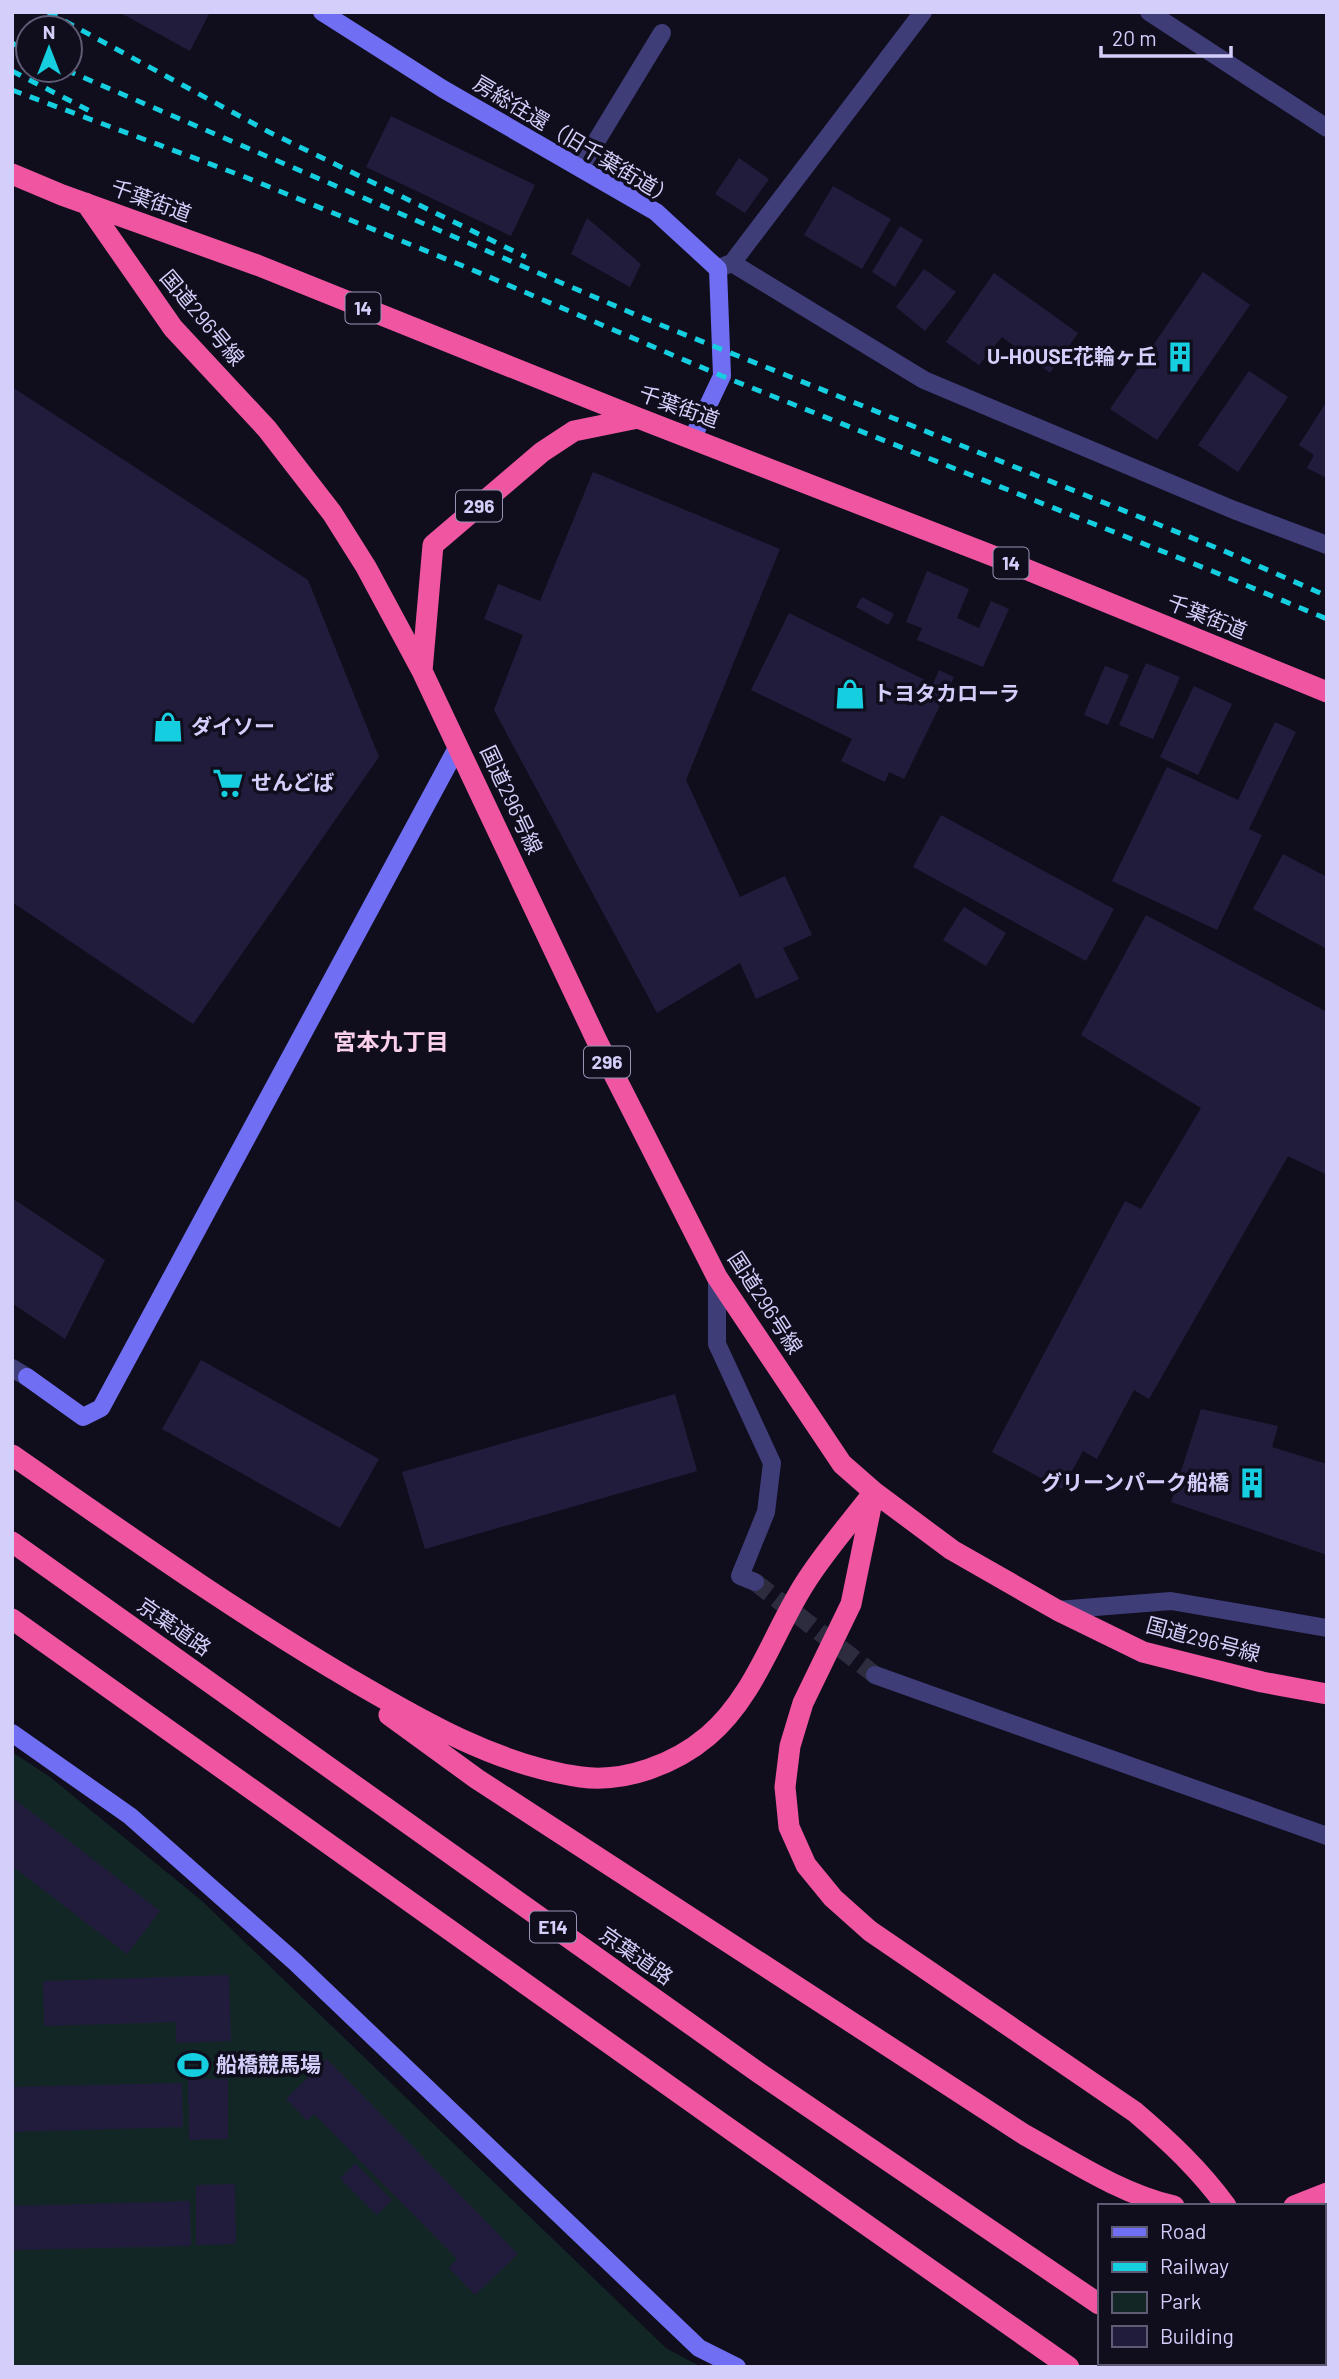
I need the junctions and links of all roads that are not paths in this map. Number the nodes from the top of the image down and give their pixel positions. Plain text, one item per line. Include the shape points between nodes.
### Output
1 (322, 12) edge
2 (923, 12) edge
3 (1149, 12) edge
4 (662, 33) dead end
5 (1327, 128) edge
6 (580, 168) junction
7 (12, 174) edge
8 (86, 203) junction
9 (725, 266) junction
10 (638, 418) junction
11 (693, 437) junction
12 (1327, 545) edge
13 (422, 671) junction
14 (1327, 692) edge
15 (458, 746) junction
16 (717, 1277) junction
17 (20, 1373) edge
18 (12, 1455) edge
19 (874, 1492) junction
20 (12, 1542) edge
21 (755, 1582) tunnel mouth
22 (1057, 1610) junction
23 (12, 1619) edge
24 (1327, 1628) edge
25 (291, 1644) junction
26 (875, 1675) tunnel mouth
27 (1327, 1694) edge
28 (12, 1733) edge
29 (1327, 1836) edge
30 (1327, 2193) edge
31 (1165, 2204) edge
32 (1225, 2204) edge
33 (1299, 2204) edge
34 (1098, 2303) edge
35 (737, 2367) edge
36 (1069, 2367) edge

1 - 6 street, 房総往還（旧千葉街道）
2 - 9 street
3 - 5 street
4 - 6 street
6 - 9 street, 房総往還（旧千葉街道） via 656,212
7 - 8 highway, 千葉街道 / 14
8 - 10 highway, 千葉街道 / 14 via 257,265
8 - 13 highway, 国道296号線 / 296 via 173,328 267,429 332,513
9 - 11 street via 722,376
9 - 12 street via 925,380
10 - 11 highway, 千葉街道 / 14
10 - 13 highway, 296 via 574,431 542,452 433,545
11 - 14 highway, 千葉街道 / 14
13 - 15 highway, 国道296号線 / 296
15 - 16 highway, 国道296号線 / 296 via 597,1041
15 - 17 street via 101,1408 83,1417
16 - 19 highway, 国道296号線 / 296 via 842,1464
16 - 21 street via 717,1345 772,1463 766,1512 740,1576
18 - 25 highway
19 - 22 highway, 国道296号線 / 296 via 952,1550
19 - 25 highway via 804,1583 737,1703 708,1736 671,1761 629,1775 584,1777 533,1767 481,1748 416,1718
19 - 32 highway via 851,1604 803,1703 790,1746 785,1787 789,1827 806,1866 870,1931 1135,2112 1174,2146
20 - 34 highway, 京葉道路 / E14 via 759,2073
22 - 24 street via 1171,1601
22 - 27 highway, 国道296号線 / 296 via 1143,1652
23 - 36 highway
25 - 31 highway via 477,1779 1025,2135 1097,2175
26 - 29 street
28 - 35 street via 130,1816 295,1962 699,2348
30 - 33 highway

